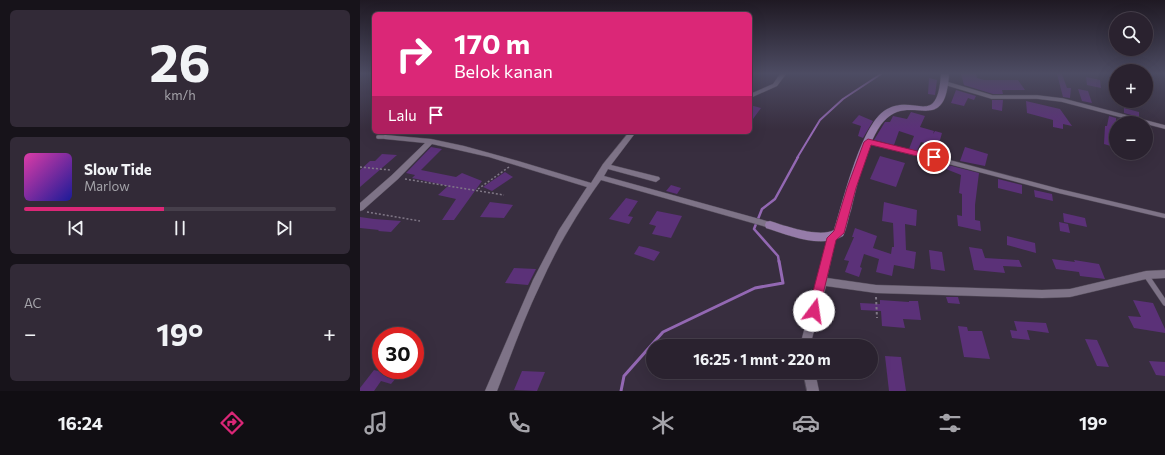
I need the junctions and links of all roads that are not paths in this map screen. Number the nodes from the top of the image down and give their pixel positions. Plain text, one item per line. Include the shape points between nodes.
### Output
1 (942, 92) edge
2 (980, 92) edge
3 (1165, 127) edge
4 (631, 134) edge
5 (384, 136) edge
6 (431, 141) junction
7 (868, 142) junction
8 (606, 166) junction
9 (598, 177) junction
10 (656, 179) dead end
11 (592, 186) junction
12 (360, 210) edge
13 (1165, 216) edge
14 (770, 226) joint
15 (832, 238) junction
16 (1165, 274) edge
17 (1146, 275) junction
18 (822, 281) junction
19 (1165, 303) edge
20 (807, 339) edge
21 (810, 379) edge
22 (491, 391) edge
23 (813, 391) edge

1 - 7 street via 939,104 935,107 905,108 887,112 878,122
2 - 3 lane via 992,97 1062,100
4 - 8 street
5 - 6 street
6 - 11 street
6 - 12 street
7 - 13 lane
7 - 15 street via 851,188 839,233
8 - 9 street
8 - 10 street
9 - 11 street
9 - 14 street
11 - 22 street via 554,248
14 - 15 street
15 - 18 street
16 - 17 street
17 - 18 street via 1070,293 1042,294 876,289
17 - 19 lane
18 - 20 street
21 - 23 street

